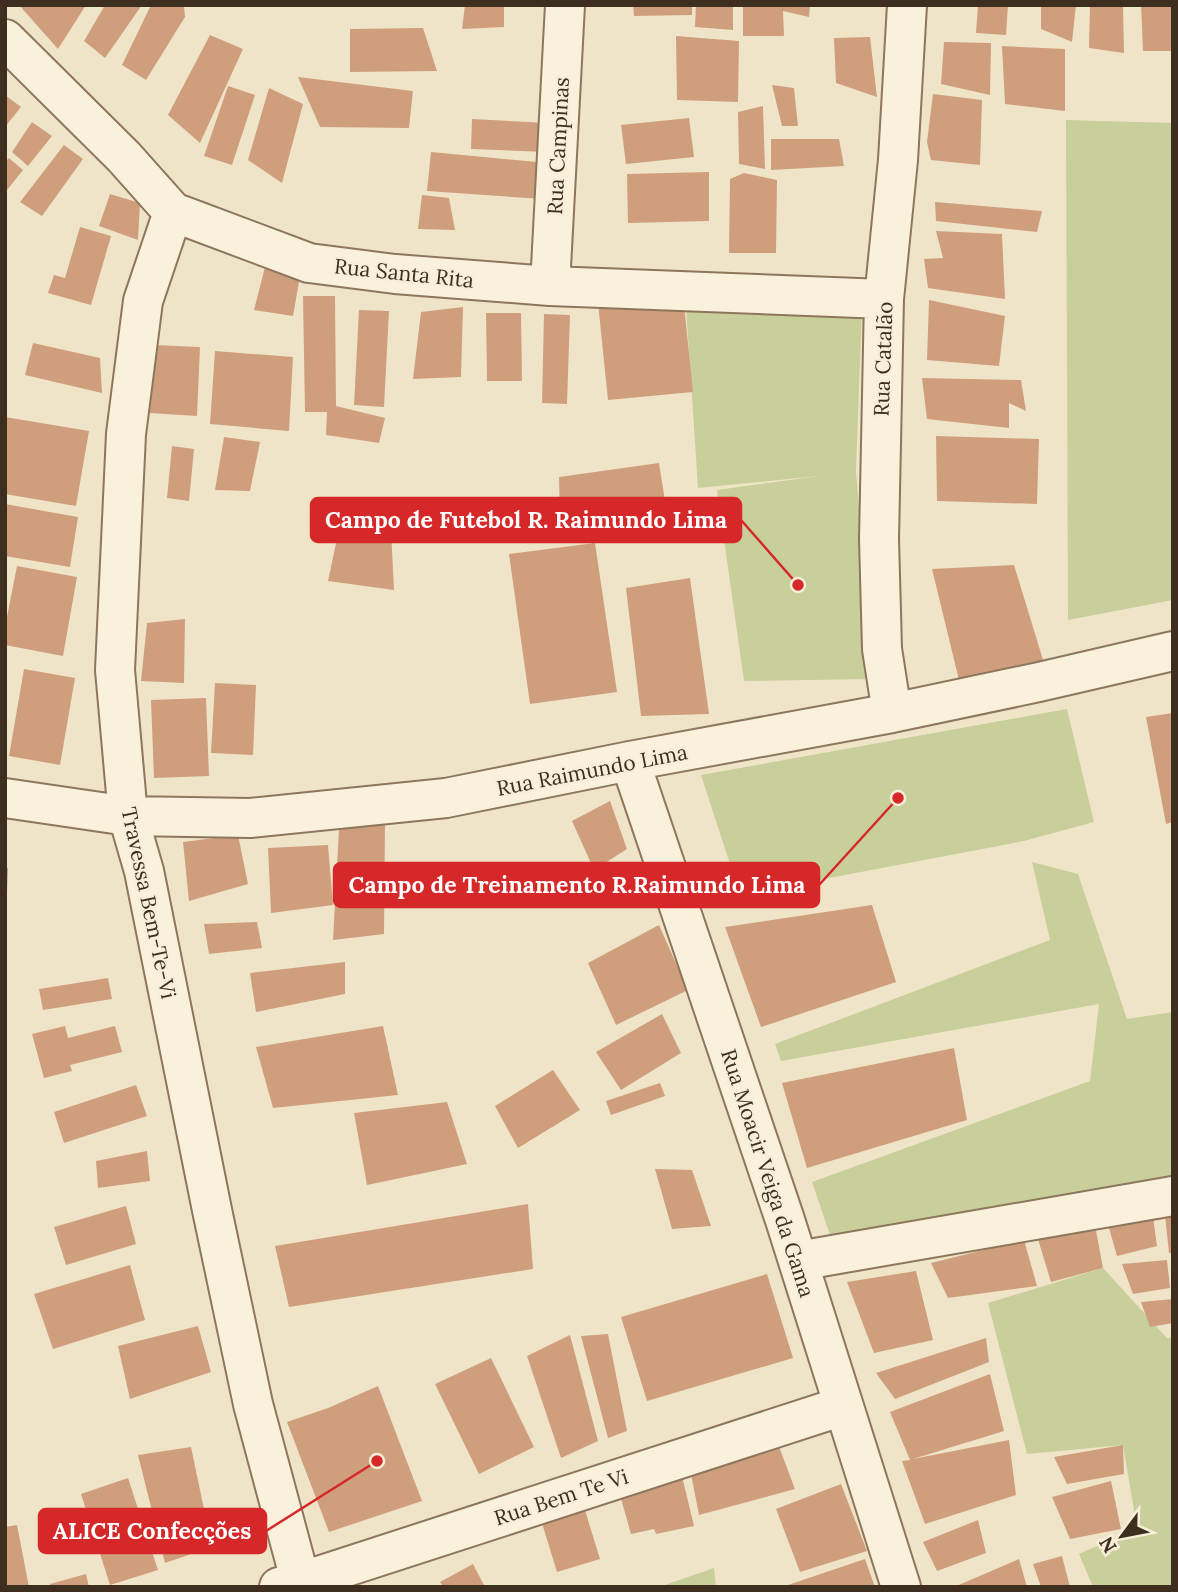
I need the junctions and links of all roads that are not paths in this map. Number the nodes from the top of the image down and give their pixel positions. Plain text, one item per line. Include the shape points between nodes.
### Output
1 (565, 5) edge
2 (907, 5) edge
3 (5, 39) edge
4 (173, 212) junction
5 (550, 286) junction
6 (884, 299) junction
7 (1173, 651) edge
8 (892, 713) junction
9 (630, 761) junction
10 (5, 798) edge
11 (128, 816) junction
12 (1173, 1196) edge
13 (798, 1261) junction
14 (843, 1406) junction
15 (294, 1585) edge
16 (901, 1587) edge

1 - 5 street, Rua Campinas
2 - 6 street, Rua Catalão
3 - 4 street, Rua Santa Rita
4 - 5 street, Rua Santa Rita via 309,263
4 - 11 street, Travessa Bem-Te-Vi via 143,301 126,434 115,670
5 - 6 street, Rua Santa Rita
6 - 8 street, Rua Catalão via 879,538 882,649
7 - 8 street, Rua Raimundo Lima
8 - 9 street, Rua Raimundo Lima
9 - 11 street, Rua Raimundo Lima via 446,798 250,818
9 - 13 street, Rua Moacir Veiga da Gama
10 - 11 street, Rua Raimundo Lima
11 - 15 street, Travessa Bem-Te-Vi via 144,871
12 - 13 street
13 - 14 street, Rua Moacir Veiga da Gama
14 - 15 street, Rua Bem Te Vi
14 - 16 street, Rua Moacir Veiga da Gama

